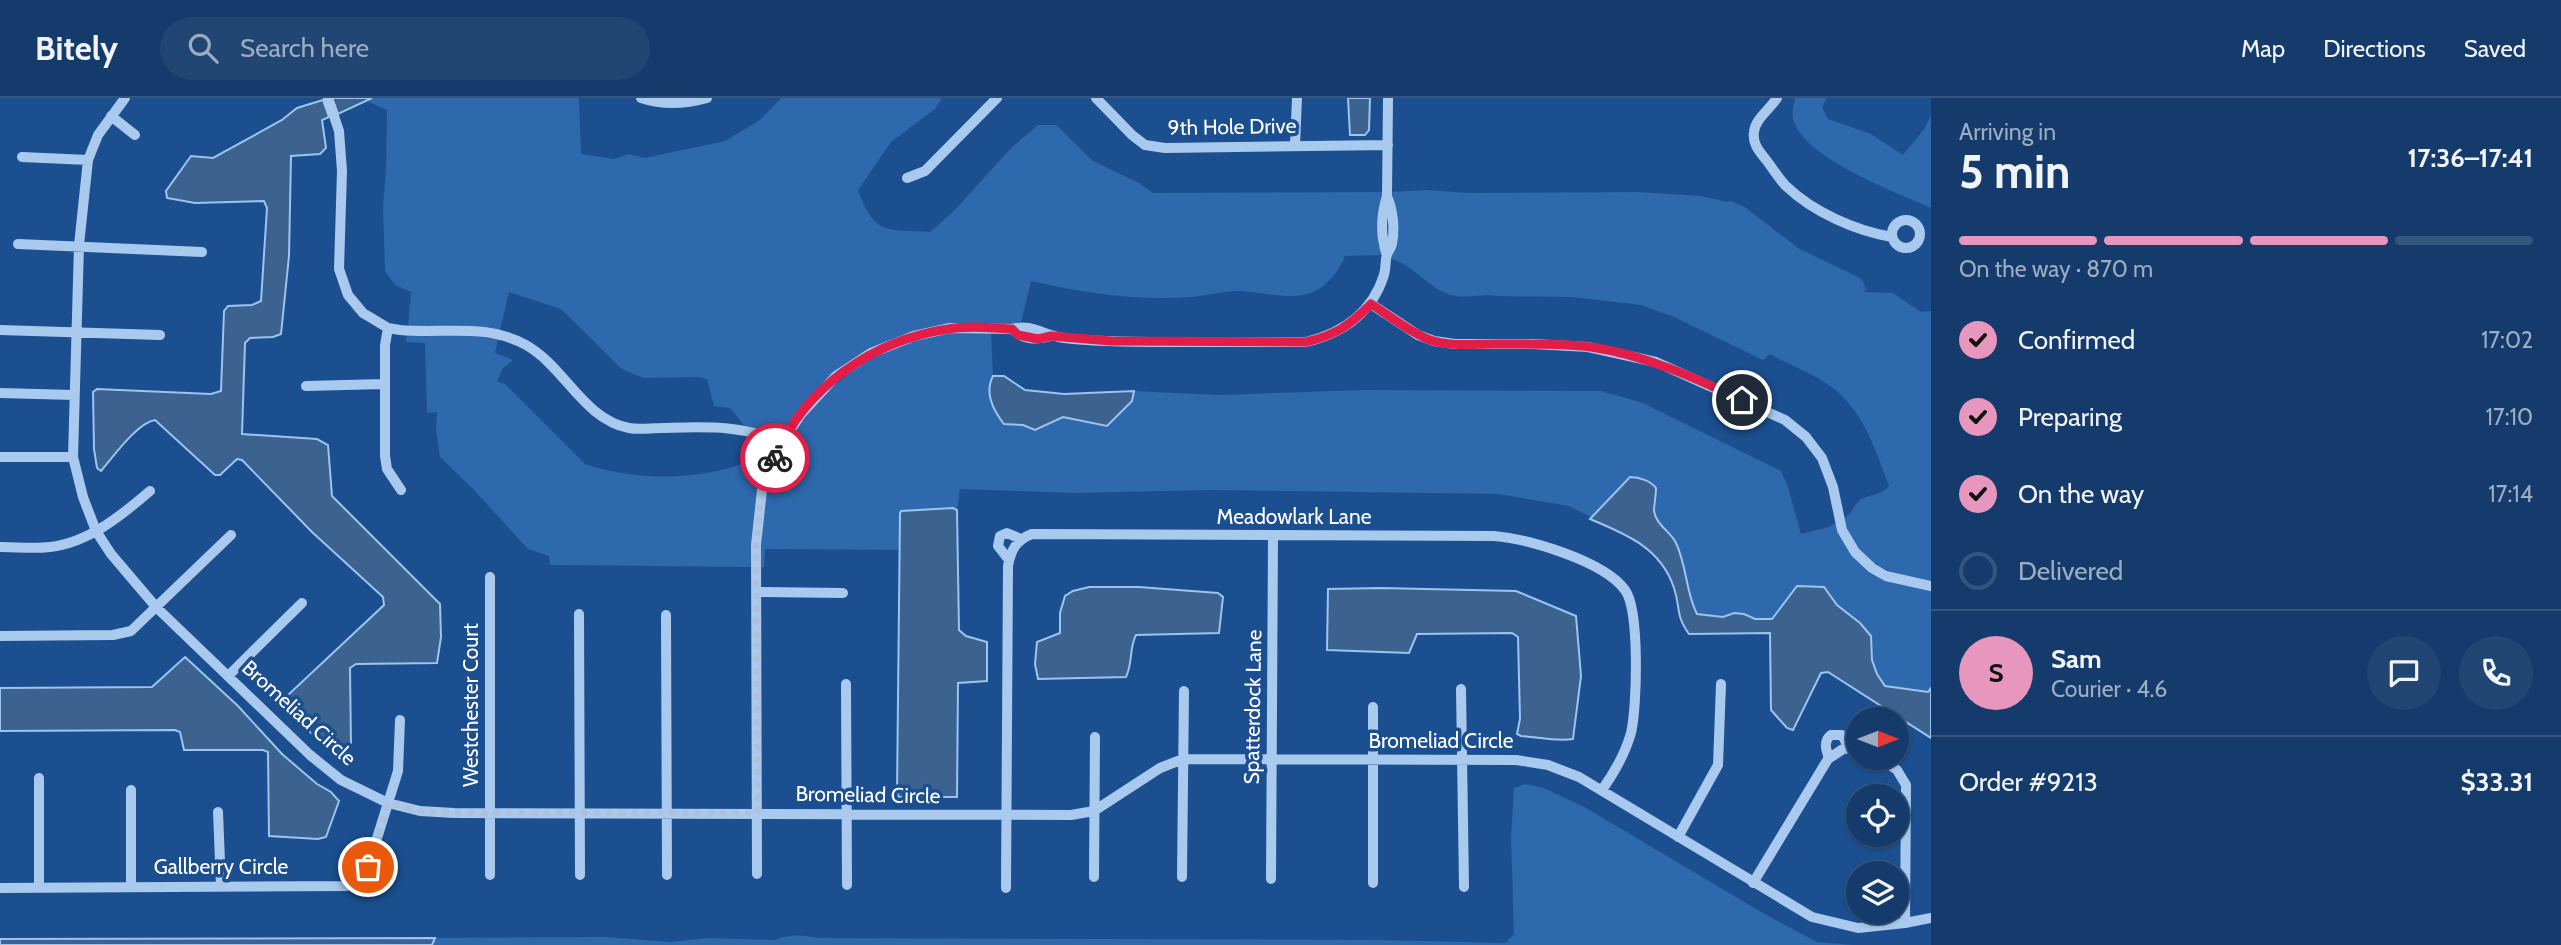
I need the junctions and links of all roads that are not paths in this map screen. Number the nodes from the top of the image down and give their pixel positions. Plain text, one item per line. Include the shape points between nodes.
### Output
1 (125, 98) edge
2 (328, 98) edge
3 (641, 98) edge
4 (707, 98) edge
5 (997, 98) edge
6 (1096, 98) edge
7 (1297, 98) edge
8 (1388, 98) edge
9 (1777, 98) edge
10 (111, 116) junction
11 (135, 135) dead end
12 (1296, 145) junction
13 (1388, 145) junction
14 (23, 157) dead end
15 (88, 160) junction
16 (907, 178) dead end
17 (1892, 237) dead end
18 (18, 244) dead end
19 (79, 245) junction
20 (202, 252) dead end
21 (1371, 304) junction
22 (388, 328) junction
23 (0, 330) edge
24 (76, 334) junction
25 (160, 335) dead end
26 (384, 384) junction
27 (306, 386) dead end
28 (0, 393) edge
29 (74, 395) junction
30 (782, 443) junction
31 (0, 457) edge
32 (73, 457) junction
33 (401, 490) dead end
34 (149, 491) dead end
35 (96, 531) junction
36 (231, 535) dead end
37 (1273, 536) junction
38 (1021, 539) junction
39 (0, 547) edge
40 (1009, 560) junction
41 (490, 577) dead end
42 (1931, 586) edge
43 (756, 592) junction
44 (843, 593) dead end
45 (302, 603) dead end
46 (156, 607) junction
47 (579, 614) dead end
48 (666, 615) dead end
49 (0, 636) edge
50 (228, 676) junction
51 (846, 684) dead end
52 (1721, 684) dead end
53 (1461, 689) dead end
54 (1184, 691) dead end
55 (1373, 707) dead end
56 (400, 720) dead end
57 (1095, 737) dead end
58 (1846, 739) edge
59 (1846, 750) edge
60 (1829, 758) junction
61 (1183, 759) junction
62 (1272, 759) junction
63 (1462, 759) junction
64 (1374, 760) junction
65 (1898, 770) edge
66 (39, 778) dead end
67 (131, 790) dead end
68 (1602, 790) junction
69 (388, 803) junction
70 (1094, 811) junction
71 (218, 812) dead end
72 (490, 812) junction
73 (580, 812) junction
74 (758, 813) junction
75 (847, 813) junction
76 (667, 814) junction
77 (1006, 816) junction
78 (1678, 837) junction
79 (1905, 861) edge
80 (757, 874) dead end
81 (490, 875) dead end
82 (580, 875) dead end
83 (667, 876) dead end
84 (1094, 877) dead end
85 (1182, 877) dead end
86 (1271, 879) dead end
87 (1373, 883) dead end
88 (1753, 883) junction
89 (847, 885) dead end
90 (220, 886) junction
91 (131, 887) junction
92 (1464, 887) dead end
93 (0, 888) edge
94 (39, 888) junction
95 (1006, 888) dead end
96 (1931, 918) edge
97 (1909, 922) edge
98 (1896, 924) edge

1 - 10 street, Bromeliad Circle
2 - 22 street via 339,131 341,158 339,269 348,295 363,313
3 - 4 street via 655,103
5 - 16 street via 925,171
6 - 12 street, 9th Hole Drive via 1145,145
7 - 12 street
8 - 13 street
9 - 17 street via 1755,123 1753,136 1756,147 1786,186 1828,214
10 - 11 street
10 - 15 street, Bromeliad Circle
12 - 13 street, 9th Hole Drive
13 - 21 street via 1383,209 1387,255
14 - 15 street
15 - 19 street, Bromeliad Circle
18 - 19 street
19 - 20 street
19 - 24 street, Bromeliad Circle
21 - 30 street via 1329,337 1306,342 1111,341 1051,336 1020,326 950,328 914,336 871,354 836,376
21 - 42 street via 1434,341 1588,347 1656,362 1785,420 1822,458 1842,530 1855,552 1886,576
22 - 26 street
22 - 30 street via 480,331 520,342 548,361 605,419 630,428 748,429
23 - 24 street
24 - 25 street
24 - 29 street, Bromeliad Circle
26 - 27 street
26 - 33 street via 385,463
28 - 29 street
29 - 32 street, Bromeliad Circle
30 - 43 street via 762,490
31 - 32 street
32 - 35 street, Bromeliad Circle
34 - 35 street
35 - 39 street via 50,547
35 - 46 street, Bromeliad Circle
36 - 46 street
37 - 38 street, Meadowlark Lane via 1037,533
37 - 62 street, Spatterdock Lane
37 - 68 street, Meadowlark Lane via 1509,537 1552,548 1608,574 1628,594 1633,611 1634,716 1623,756
38 - 40 street
38 - 40 street, Meadowlark Lane via 1010,533 1000,536 998,546
40 - 77 street
41 - 72 street, Westchester Court
43 - 44 street
43 - 74 street
45 - 50 street
46 - 49 street via 131,631 113,635
46 - 50 street, Bromeliad Circle
47 - 73 street
48 - 76 street
50 - 69 street, Bromeliad Circle via 341,780
51 - 75 street
52 - 78 street via 1718,765
53 - 63 street
54 - 61 street
55 - 64 street
56 - 69 street, Gallberry Circle via 398,771
57 - 70 street
58 - 60 street via 1842,735 1827,738
59 - 60 street
60 - 88 street
61 - 62 street, Bromeliad Circle
61 - 70 street, Bromeliad Circle via 1160,768
61 - 85 street
62 - 64 street, Bromeliad Circle
62 - 86 street, Spatterdock Lane
63 - 64 street, Bromeliad Circle
63 - 68 street, Bromeliad Circle via 1535,762
63 - 92 street
64 - 87 street
65 - 79 street via 1906,785
66 - 94 street
67 - 91 street
68 - 78 street, Bromeliad Circle
69 - 72 street, Bromeliad Circle via 420,811
69 - 90 street, Gallberry Circle via 368,867 346,886
70 - 77 street, Bromeliad Circle
70 - 84 street
71 - 90 street
72 - 73 street, Bromeliad Circle
72 - 81 street, Westchester Court
73 - 76 street, Bromeliad Circle
73 - 82 street
74 - 75 street, Bromeliad Circle
74 - 76 street, Bromeliad Circle
74 - 80 street
75 - 77 street, Bromeliad Circle
75 - 89 street
76 - 83 street
77 - 95 street
78 - 88 street, Bromeliad Circle
88 - 98 street, Bromeliad Circle via 1812,917 1858,928
90 - 91 street, Gallberry Circle
91 - 94 street, Gallberry Circle
93 - 94 street, Gallberry Circle
96 - 97 street, Bromeliad Circle

